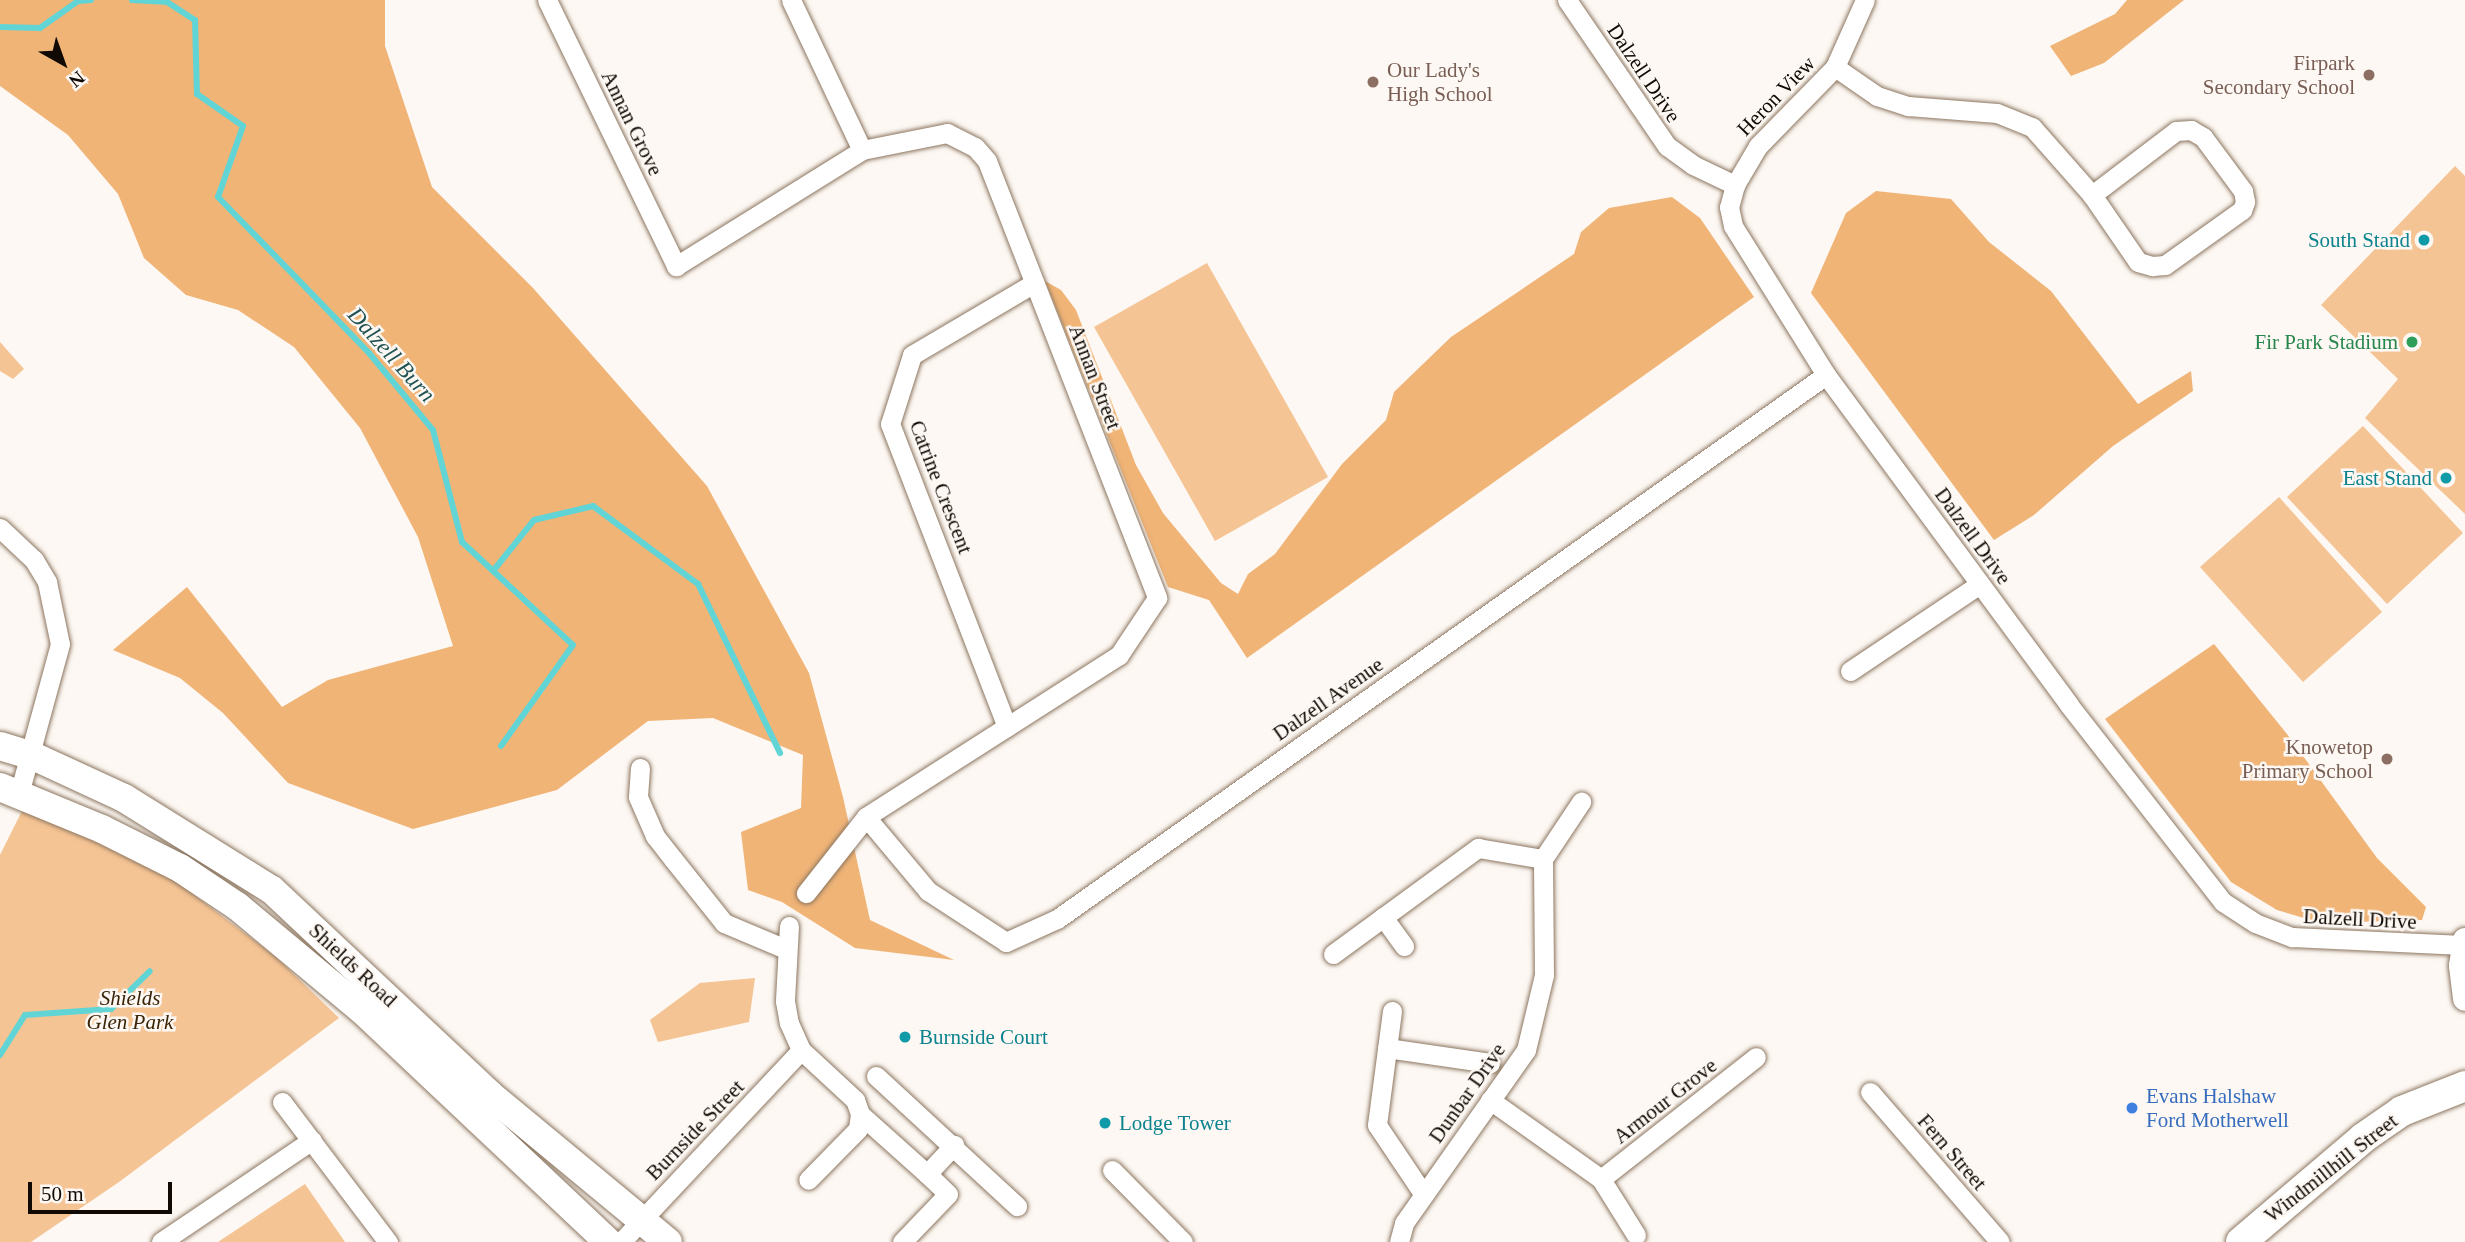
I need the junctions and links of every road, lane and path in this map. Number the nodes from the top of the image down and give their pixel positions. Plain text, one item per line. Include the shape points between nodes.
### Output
1 (547, 0) edge
2 (791, 0) edge
3 (1567, 0) edge
4 (1865, 0) edge
5 (1835, 67) junction
6 (862, 150) junction
7 (1735, 185) junction
8 (2092, 195) junction
9 (676, 266) joint
10 (1034, 283) junction
11 (1826, 375) junction
12 (0, 527) edge
13 (1980, 584) junction
14 (1850, 671) dead end
15 (1007, 727) junction
16 (0, 746) edge
17 (33, 756) junction
18 (640, 768) dead end
19 (10, 790) edge
20 (1581, 802) dead end
21 (866, 817) junction
22 (1543, 859) junction
23 (806, 893) dead end
24 (1383, 917) junction
25 (789, 926) dead end
26 (2464, 942) edge
27 (1404, 946) dead end
28 (786, 949) junction
29 (1333, 954) dead end
30 (2465, 999) edge
31 (1392, 1011) dead end
32 (1387, 1048) junction
33 (801, 1050) junction
34 (1755, 1057) dead end
35 (1490, 1063) dead end
36 (876, 1076) dead end
37 (2465, 1086) edge
38 (1870, 1092) dead end
39 (1490, 1100) junction
40 (282, 1102) dead end
41 (860, 1114) junction
42 (312, 1140) junction
43 (954, 1145) junction
44 (1112, 1170) dead end
45 (927, 1174) junction
46 (1601, 1179) junction
47 (808, 1180) dead end
48 (1424, 1195) junction
49 (1017, 1206) dead end
50 (640, 1221) junction
51 (1636, 1235) dead end
52 (1172, 1238) edge
53 (161, 1242) edge
54 (388, 1242) edge
55 (608, 1242) edge
56 (621, 1242) edge
57 (668, 1242) edge
58 (902, 1242) edge
59 (1399, 1242) edge
60 (2000, 1242) edge
61 (2241, 1242) edge

1 - 9 street, Annan Grove
2 - 6 street
3 - 7 street, Dalzell Drive via 1667,146
4 - 5 street, Heron View
5 - 7 street, Heron View via 1758,146
5 - 8 street via 1877,96 1908,106 1997,113 2032,127
6 - 9 street, Annan Street
6 - 10 street, Annan Street via 947,133 975,147 987,161
7 - 11 street, Dalzell Drive via 1732,226
8 - 8 street via 2176,131 2191,130 2203,137 2243,191 2245,202 2242,210 2165,265 2152,266 2138,262
10 - 15 street, Catrine Crescent via 912,355 890,424
10 - 15 street, Annan Street via 1157,598 1119,655
11 - 13 street, Dalzell Drive
11 - 21 street, Dalzell Avenue via 1057,919 1006,942 928,891
12 - 17 street via 33,560 47,582 57,616 58,653
13 - 14 street
13 - 26 street, Dalzell Drive via 2223,902 2255,923 2292,937
15 - 21 street, Annan Street
16 - 17 main road, Shields Road
17 - 19 street
17 - 50 main road, Shields Road via 124,799 272,890 489,1094
18 - 28 street via 638,797 655,836 680,869 724,923
19 - 55 main road, Shields Road via 180,868 290,946
20 - 22 street
21 - 23 street, Annan Street
22 - 24 street via 1478,848
22 - 39 street, Dunbar Drive via 1544,975 1526,1050
24 - 27 street
24 - 29 street
25 - 28 street
26 - 30 street
28 - 33 street via 785,1002
31 - 32 street
32 - 35 street
32 - 48 street via 1377,1125
33 - 41 street via 855,1100
33 - 50 street, Burnside Street
34 - 46 street, Armour Grove
36 - 43 street
37 - 61 main road, Windmillhill Street via 2402,1111 2363,1138
38 - 60 street, Fern Street
39 - 46 street
39 - 48 street, Dunbar Drive
40 - 42 street
41 - 45 street
41 - 47 street via 858,1129
42 - 53 street
42 - 54 street
43 - 45 street
43 - 49 street
44 - 52 street
45 - 58 street via 948,1194
46 - 51 street
48 - 59 street, Dunbar Drive via 1404,1223
50 - 56 street, Burnside Street
50 - 57 main road, Shields Road

